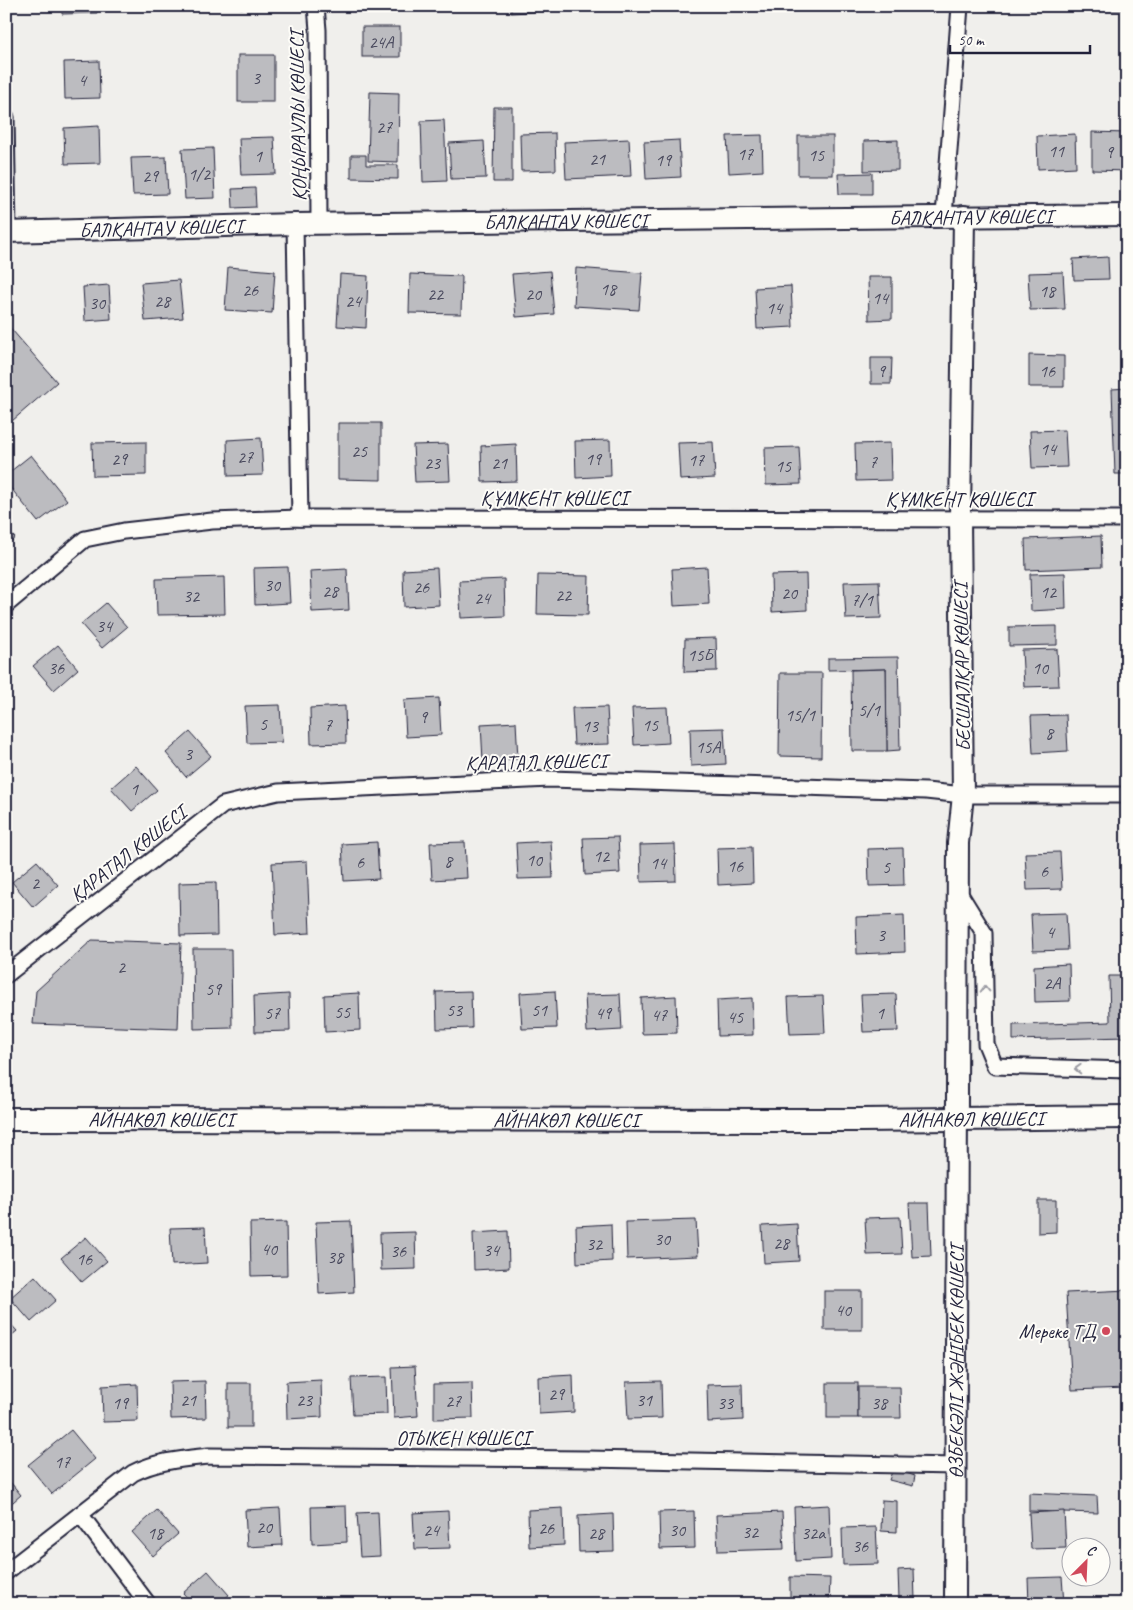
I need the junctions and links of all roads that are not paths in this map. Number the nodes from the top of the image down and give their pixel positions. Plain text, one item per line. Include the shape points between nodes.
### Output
1 (316, 6) edge
2 (960, 6) edge
3 (6, 117) edge
4 (1127, 215) edge
5 (954, 216) junction
6 (295, 224) junction
7 (319, 225) junction
8 (7, 232) edge
9 (300, 518) junction
10 (960, 519) junction
11 (1127, 519) edge
12 (6, 605) edge
13 (963, 795) junction
14 (1127, 795) edge
15 (958, 891) junction
16 (8, 970) edge
17 (1127, 1070) edge
18 (1127, 1117) edge
19 (957, 1118) junction
20 (6, 1120) edge
21 (956, 1466) junction
22 (80, 1514) junction
23 (6, 1572) edge
24 (148, 1604) edge
25 (955, 1604) edge

1 - 7 street, ҚОҢЫРАУЛЫ КӨШЕСІ
2 - 5 street
3 - 8 street
4 - 5 street, БАЛҚАНТАУ КӨШЕСІ
5 - 7 street, БАЛҚАНТАУ КӨШЕСІ
5 - 10 street, БЕСШАЛҚАР КӨШЕСІ
6 - 7 street, БАЛҚАНТАУ КӨШЕСІ
6 - 8 street, БАЛҚАНТАУ КӨШЕСІ
6 - 9 street
9 - 10 street, ҚҰМКЕНТ КӨШЕСІ
9 - 12 street, ҚҰМКЕНТ КӨШЕСІ via 212,521 85,539
10 - 11 street, ҚҰМКЕНТ КӨШЕСІ
10 - 13 street, БЕСШАЛҚАР КӨШЕСІ
13 - 14 street, ҚАРАТАЛ КӨШЕСІ
13 - 15 street, БЕСШАЛҚАР КӨШЕСІ via 958,842
13 - 16 street, ҚАРАТАЛ КӨШЕСІ via 926,791 550,779 278,792 223,805
17 -> 15 street via 995,1066 986,1044 984,933
15 - 19 street, БЕСШАЛҚАР КӨШЕСІ
18 - 19 main road, АЙНАКӨЛ КӨШЕСІ
19 - 20 main road, АЙНАКӨЛ КӨШЕСІ
19 - 21 street, ӨЗБЕКӘЛІ ЖӘНІБЕК КӨШЕСІ
21 - 22 street, ОТЫКЕН КӨШЕСІ via 209,1456 166,1461 145,1468
21 - 25 street, ӨЗБЕКӘЛІ ЖӘНІБЕК КӨШЕСІ
22 - 23 street, ОТЫКЕН КӨШЕСІ
22 - 24 street

